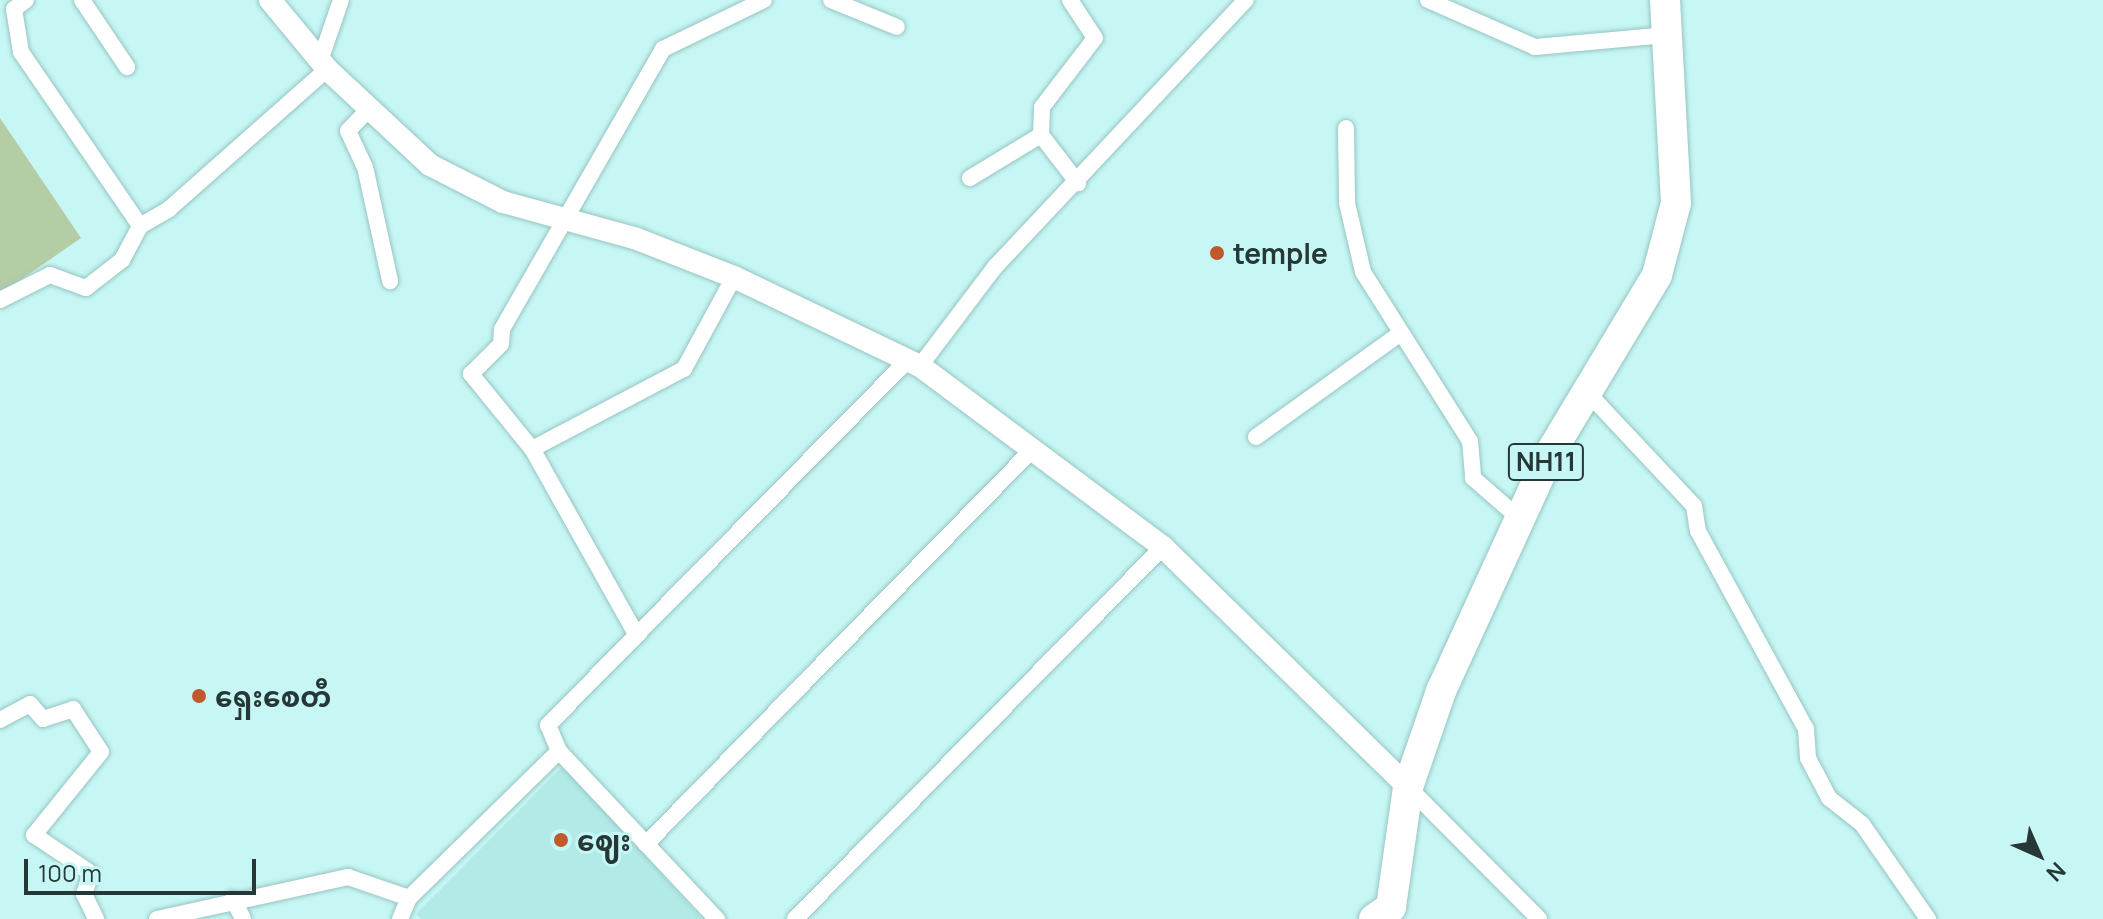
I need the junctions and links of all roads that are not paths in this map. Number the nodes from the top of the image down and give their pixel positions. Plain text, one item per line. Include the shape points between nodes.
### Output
1 (26, 0) edge
2 (82, 0) edge
3 (270, 0) edge
4 (341, 0) edge
5 (764, 0) edge
6 (831, 0) edge
7 (1070, 0) edge
8 (1246, 0) edge
9 (1428, 0) edge
10 (1665, 0) edge
11 (897, 27) dead end
12 (1668, 35) junction
13 (324, 64) junction
14 (127, 67) dead end
15 (369, 109) junction
16 (1346, 128) dead end
17 (1041, 135) junction
18 (970, 178) dead end
19 (1078, 183) junction
20 (565, 219) junction
21 (140, 226) junction
22 (734, 277) junction
23 (390, 281) dead end
24 (0, 300) edge
25 (1398, 335) junction
26 (914, 363) junction
27 (1587, 392) junction
28 (1256, 437) dead end
29 (532, 449) junction
30 (1032, 450) junction
31 (1520, 519) junction
32 (1163, 547) junction
33 (636, 634) junction
34 (0, 720) edge
35 (559, 751) junction
36 (1408, 787) junction
37 (646, 844) junction
38 (409, 898) junction
39 (233, 899) junction
40 (1385, 915) edge
41 (96, 919) edge
42 (157, 919) edge
43 (243, 919) edge
44 (400, 919) edge
45 (717, 919) edge
46 (795, 919) edge
47 (1539, 919) edge
48 (1928, 919) edge

1 - 21 street via 14,9 21,52
2 - 14 street
3 - 13 street
4 - 13 street
5 - 20 street via 663,49
6 - 11 street
7 - 17 street via 1095,38 1042,107
8 - 19 street
9 - 12 street via 1535,47
10 - 12 highway, NH11
12 - 27 highway, NH11 via 1676,203 1657,275
13 - 15 street
13 - 21 street via 169,209
15 - 20 street via 430,165 503,202
15 - 23 street via 348,131 365,167
16 - 25 street via 1347,203 1363,272
17 - 18 street
17 - 19 street
19 - 26 street via 995,267
20 - 22 street
20 - 29 street via 502,329 501,344 471,374
21 - 24 street via 122,260 86,288 50,275
22 - 26 street
22 - 29 street via 684,369
25 - 28 street
25 - 31 street via 1470,441 1473,478
26 - 30 street
26 - 33 street
27 - 31 highway, NH11
27 - 48 street via 1694,506 1698,531 1806,729 1808,758 1829,798 1862,824
29 - 33 street
30 - 32 street
30 - 37 street
31 - 36 highway, NH11 via 1441,691
32 - 36 street
32 - 46 street
33 - 35 street via 548,725
34 - 41 street via 30,704 43,719 73,709 101,752 34,835 91,873 84,894
35 - 37 street
35 - 38 street
36 - 40 highway, NH11
36 - 47 street
37 - 45 street
38 - 39 street via 348,877
38 - 44 street
39 - 42 street
39 - 43 street

